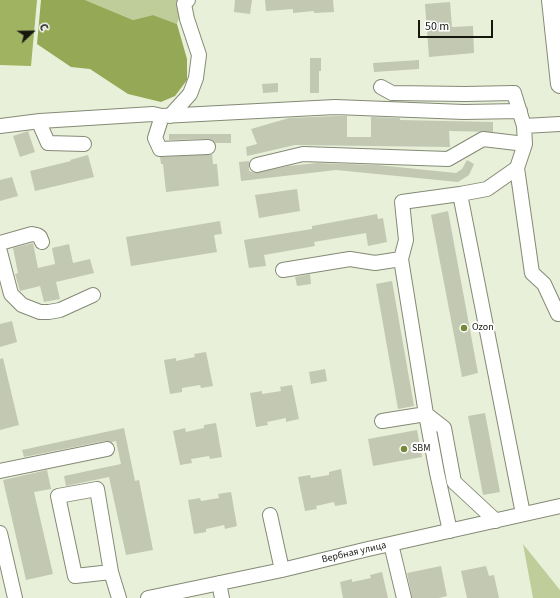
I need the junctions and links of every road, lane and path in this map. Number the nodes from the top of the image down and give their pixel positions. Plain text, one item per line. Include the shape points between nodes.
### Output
1 (551, 0) edge
2 (183, 1) edge
3 (557, 26) edge
4 (560, 84) edge
5 (381, 88) dead end
6 (520, 111) junction
7 (166, 116) junction
8 (40, 121) junction
9 (560, 124) edge
10 (0, 126) edge
11 (524, 126) junction
12 (84, 144) dead end
13 (525, 144) junction
14 (208, 147) dead end
15 (257, 165) dead end
16 (517, 168) junction
17 (460, 194) junction
18 (42, 242) dead end
19 (0, 243) edge
20 (0, 252) edge
21 (401, 259) junction
22 (284, 270) dead end
23 (93, 295) dead end
24 (560, 314) edge
25 (426, 414) junction
26 (382, 421) dead end
27 (107, 449) dead end
28 (0, 471) edge
29 (560, 506) edge
30 (523, 514) junction
31 (270, 515) dead end
32 (496, 521) junction
33 (450, 531) junction
34 (0, 532) edge
35 (391, 544) junction
36 (282, 570) junction
37 (111, 572) junction
38 (220, 583) junction
39 (15, 598) edge
40 (119, 598) edge
41 (148, 598) edge
42 (222, 598) edge
43 (404, 598) edge

1 - 3 main road
2 - 7 street via 198,55 196,78 190,94
3 - 4 main road
5 - 6 street via 392,93 514,92
6 - 7 street via 464,112 335,107
6 - 11 street
7 - 8 street via 153,114
7 - 14 street via 156,138 160,149
8 - 10 street
8 - 12 street via 48,143
9 - 11 street
11 - 13 street
13 - 15 street via 483,139 448,159 303,154
13 - 16 street
16 - 17 street via 487,189
16 - 24 street via 532,273 544,284
17 - 21 street via 402,202 406,240
17 - 30 street
18 - 19 street via 40,237 32,234
20 - 23 street via 11,294 22,305 40,312 48,312 60,310
21 - 22 street via 375,263 350,259
21 - 25 street
25 - 26 street
25 - 32 street via 444,428 454,482
25 - 33 street
27 - 28 street
29 - 30 street, Вербная улица
30 - 32 street, Вербная улица
31 - 36 street
32 - 33 street, Вербная улица
33 - 35 street, Вербная улица
34 - 39 street
35 - 36 street, Вербная улица
35 - 43 street
36 - 38 street, Вербная улица
37 - 37 street via 97,488 58,496 75,576
37 - 40 street
38 - 41 street, Вербная улица
38 - 42 street

